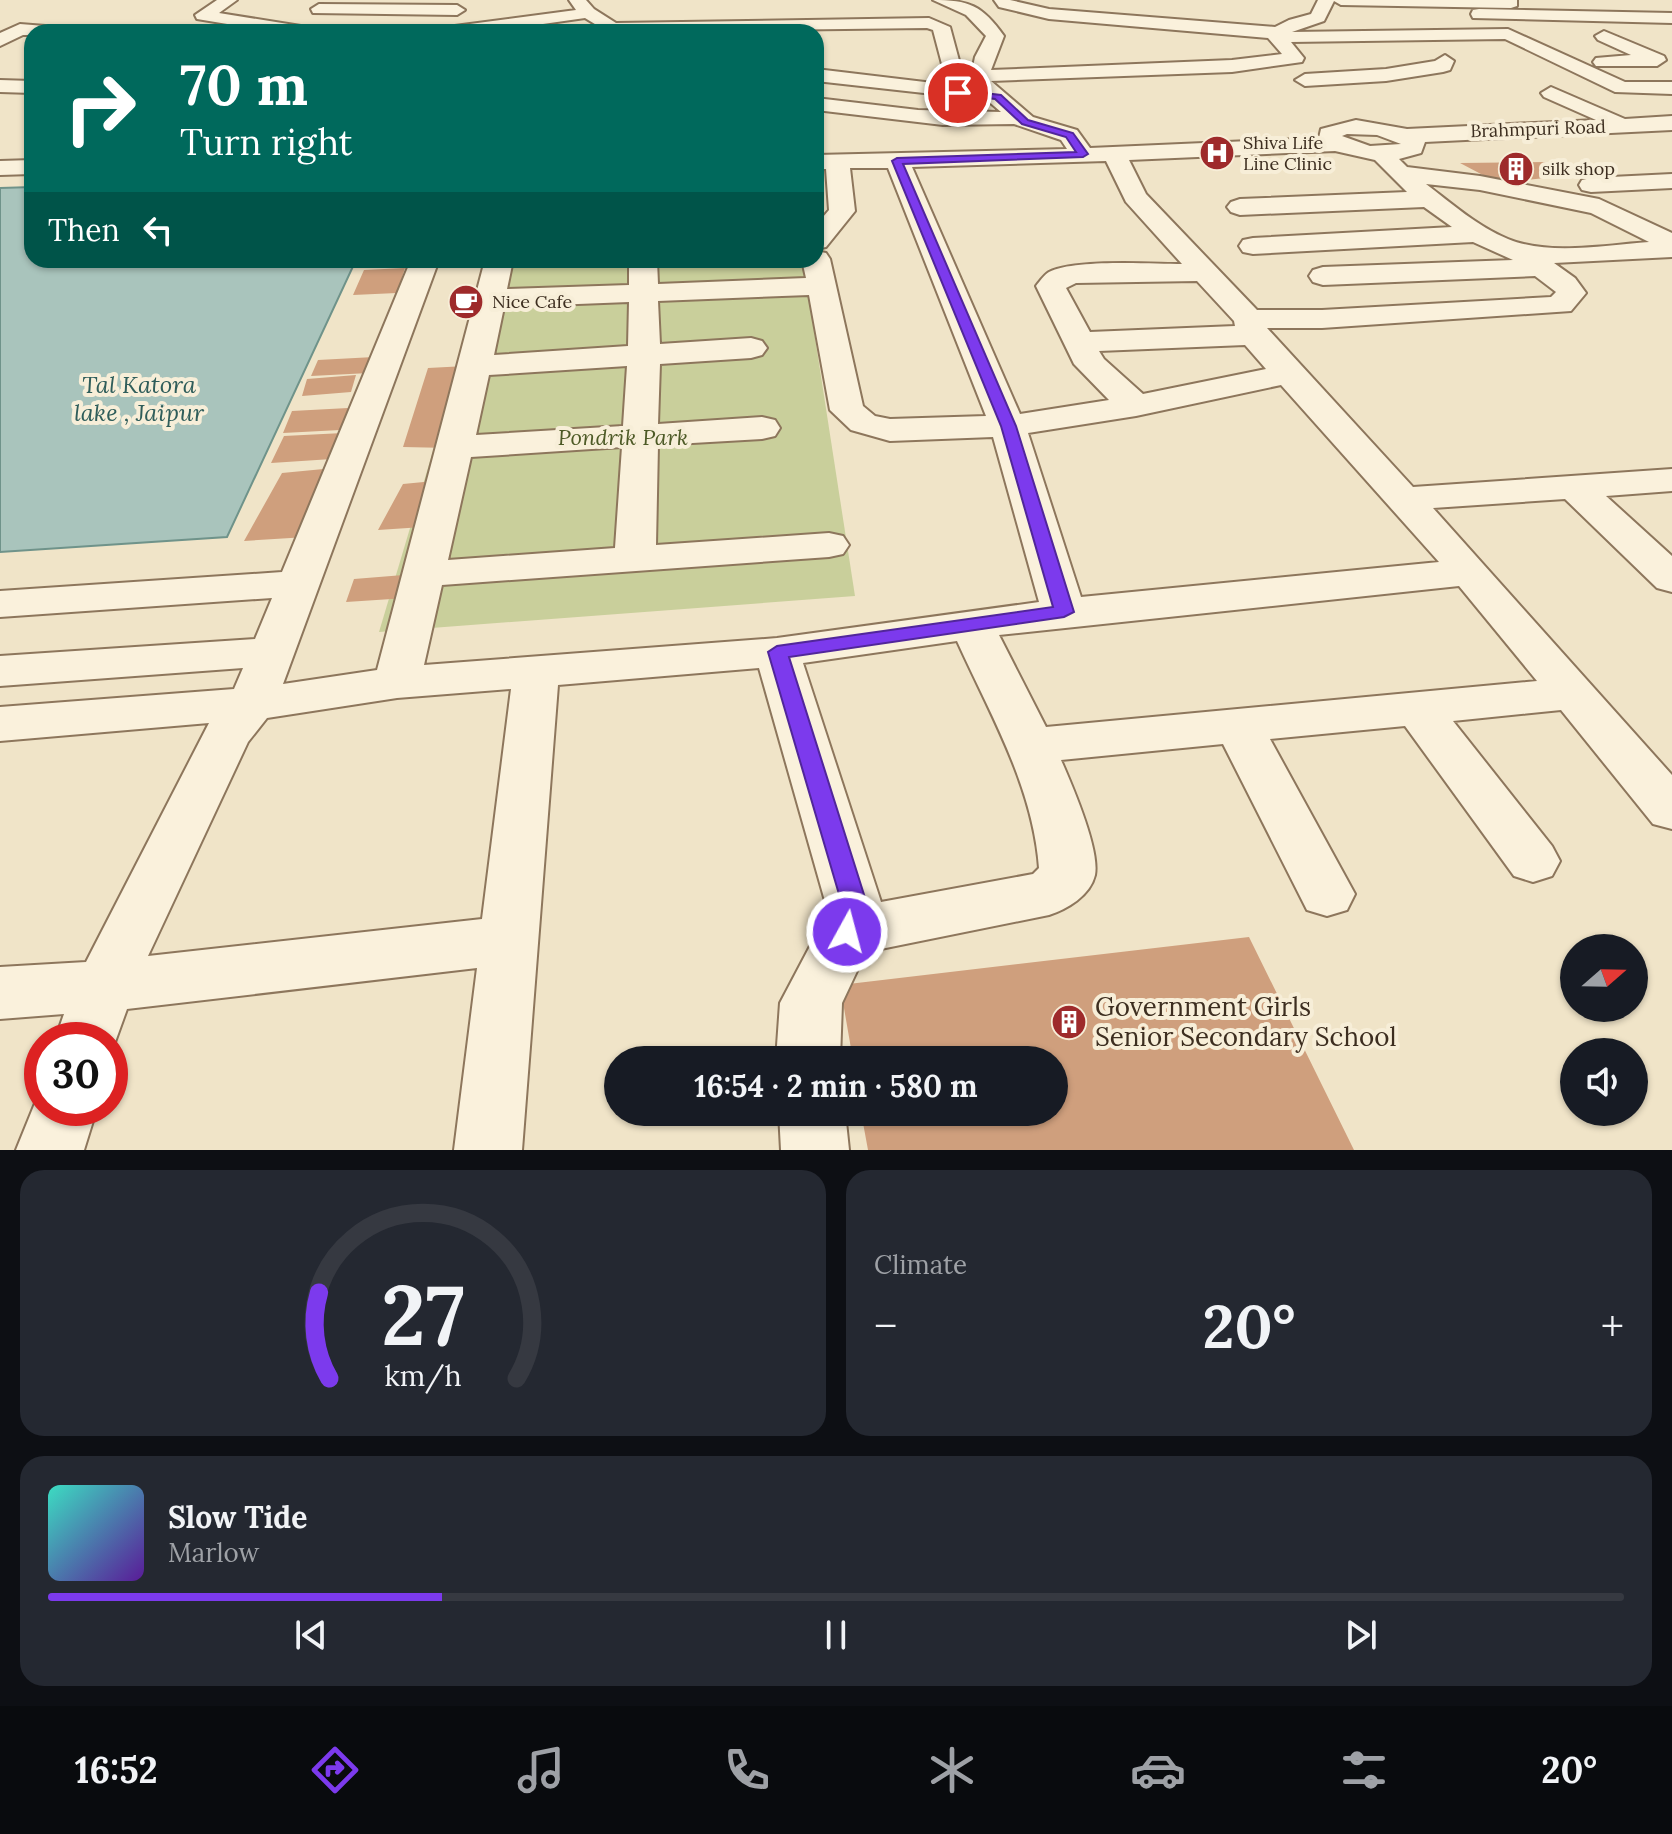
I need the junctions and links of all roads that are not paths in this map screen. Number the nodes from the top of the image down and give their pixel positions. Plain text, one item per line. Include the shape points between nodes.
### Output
1 (229, 0) edge
2 (942, 0) edge
3 (1084, 0) edge
4 (1341, 0) edge
5 (1478, 1) edge
6 (1004, 2) edge
7 (1605, 4) edge
8 (462, 5) edge
9 (965, 5) junction
10 (583, 6) edge
11 (1051, 6) edge
12 (315, 7) edge
13 (1669, 8) edge
14 (1322, 9) edge
15 (242, 23) junction
16 (249, 24) edge
17 (359, 24) edge
18 (447, 24) edge
19 (473, 24) edge
20 (608, 24) edge
21 (1174, 24) junction
22 (1057, 26) dead end
23 (24, 27) edge
24 (824, 29) edge
25 (1508, 34) junction
26 (1277, 35) junction
27 (1551, 36) dead end
28 (1672, 36) edge
29 (0, 41) edge
30 (0, 52) edge
31 (21, 54) dead end
32 (1295, 58) junction
33 (1445, 61) dead end
34 (1565, 63) junction
35 (1667, 74) edge
36 (824, 75) edge
37 (981, 76) junction
38 (954, 79) dead end
39 (1305, 80) dead end
40 (0, 86) edge
41 (24, 87) edge
42 (1345, 93) junction
43 (1551, 93) dead end
44 (1042, 96) dead end
45 (998, 97) junction
46 (824, 105) edge
47 (1020, 117) junction
48 (1672, 123) edge
49 (1623, 126) junction
50 (1069, 135) junction
51 (1659, 145) dead end
52 (1114, 152) junction
53 (1385, 152) junction
54 (1083, 154) junction
55 (897, 161) junction
56 (826, 162) edge
57 (24, 167) edge
58 (0, 168) edge
59 (1672, 181) edge
60 (1595, 196) junction
61 (1430, 199) junction
62 (1672, 203) edge
63 (824, 206) edge
64 (1240, 206) dead end
65 (842, 211) junction
66 (824, 232) edge
67 (1479, 234) junction
68 (1253, 246) dead end
69 (1672, 246) edge
70 (1528, 258) junction
71 (422, 268) edge
72 (497, 268) edge
73 (818, 272) edge
74 (1205, 272) junction
75 (644, 276) edge
76 (1323, 276) dead end
77 (491, 299) junction
78 (1251, 327) junction
79 (1078, 342) junction
80 (751, 348) dead end
81 (644, 354) junction
82 (476, 366) junction
83 (1287, 374) junction
84 (1136, 406) junction
85 (1008, 426) junction
86 (762, 428) dead end
87 (640, 436) junction
88 (455, 447) junction
89 (1672, 480) edge
90 (1574, 487) junction
91 (1403, 499) junction
92 (829, 545) dead end
93 (635, 560) junction
94 (1470, 572) junction
95 (422, 574) junction
96 (1672, 579) edge
97 (297, 584) junction
98 (0, 604) edge
99 (1064, 612) junction
100 (972, 625) junction
101 (271, 652) junction
102 (777, 652) junction
103 (0, 671) edge
104 (536, 672) junction
105 (397, 683) junction
106 (1573, 693) junction
107 (252, 704) junction
108 (1417, 708) junction
109 (1239, 726) junction
110 (3, 728) edge
111 (1028, 746) junction
112 (1672, 810) edge
113 (1533, 861) dead end
114 (1327, 894) dead end
115 (847, 932) junction
116 (509, 940) junction
117 (104, 986) junction
118 (0, 993) edge
119 (92, 1022) edge
120 (809, 1046) edge
121 (58, 1126) edge
122 (813, 1126) edge
123 (50, 1150) edge
124 (488, 1150) edge
125 (815, 1150) edge

1 - 15 street via 203,15
2 - 9 street
3 - 21 street via 1184,8
4 - 5 street
5 - 7 street
6 - 9 street
6 - 11 street
7 - 13 street
8 - 12 street
8 - 18 street
9 - 37 street via 995,36
10 - 19 street
10 - 20 street
11 - 21 street
11 - 22 street via 1047,19
12 - 15 street
12 - 17 street
13 - 14 street via 1456,14
14 - 26 street
15 - 16 street
21 - 26 street
23 - 29 street
24 - 38 street via 940,25
25 - 26 street
25 - 27 street
25 - 34 street
26 - 32 street
28 - 35 street via 1598,36
30 - 31 street
32 - 37 street via 1232,66
32 - 42 street via 1336,69
33 - 42 street via 1443,66
34 - 35 street via 1620,61
34 - 35 street via 1622,88
36 - 45 street via 876,74
37 - 45 street
39 - 42 street
40 - 41 street
42 - 53 street
43 - 49 street
44 - 50 street
45 - 47 street
46 - 47 street via 926,119
47 - 50 street
48 - 49 street, Brahmpuri Road
49 - 51 street
49 - 53 street, Brahmpuri Road via 1405,136 1413,148
50 - 54 street
52 - 53 street via 1337,144
52 - 54 street
52 - 74 street via 1135,197
53 - 60 street via 1525,191
53 - 61 street
54 - 55 street
55 - 56 street
55 - 85 street
56 - 65 street
57 - 58 street
59 - 60 street
60 - 62 street
60 - 69 street
61 - 64 street
61 - 67 street
63 - 65 street
65 - 66 street
67 - 68 street
67 - 70 street
69 - 70 street via 1534,253
70 - 76 street
70 - 78 street via 1565,284 1571,293 1560,305
71 - 97 street
72 - 77 street
73 - 75 street
73 - 85 street via 847,410 863,423 911,431
74 - 78 street
74 - 79 street via 1060,278 1051,286
75 - 77 street
75 - 81 street
77 - 82 street
78 - 79 street
78 - 83 street
79 - 84 street via 1090,364
80 - 81 street
81 - 82 street
81 - 87 street
82 - 88 street
83 - 84 street
83 - 91 street
84 - 85 street
85 - 99 street
86 - 87 street
87 - 88 street
87 - 93 street
88 - 95 street
89 - 90 street
90 - 91 street
90 - 96 street
91 - 94 street
92 - 93 street
93 - 95 street
94 - 99 street
94 - 106 street
95 - 105 street
97 - 98 street
97 - 101 street
99 - 100 street
100 - 102 street
100 - 111 street
101 - 103 street
101 - 107 street
102 - 104 street
102 - 115 street via 853,901
104 - 105 street
104 - 116 street
105 - 107 street
106 - 108 street
106 - 112 street
107 - 110 street
107 - 117 street via 227,735
108 - 109 street
108 - 113 street
109 - 111 street
109 - 114 street
111 - 115 street via 1053,803 1067,854 1067,875 1049,893
115 - 120 street via 811,1003
116 - 117 street
116 - 124 street
117 - 118 street
117 - 119 street
121 - 123 street
122 - 125 street

